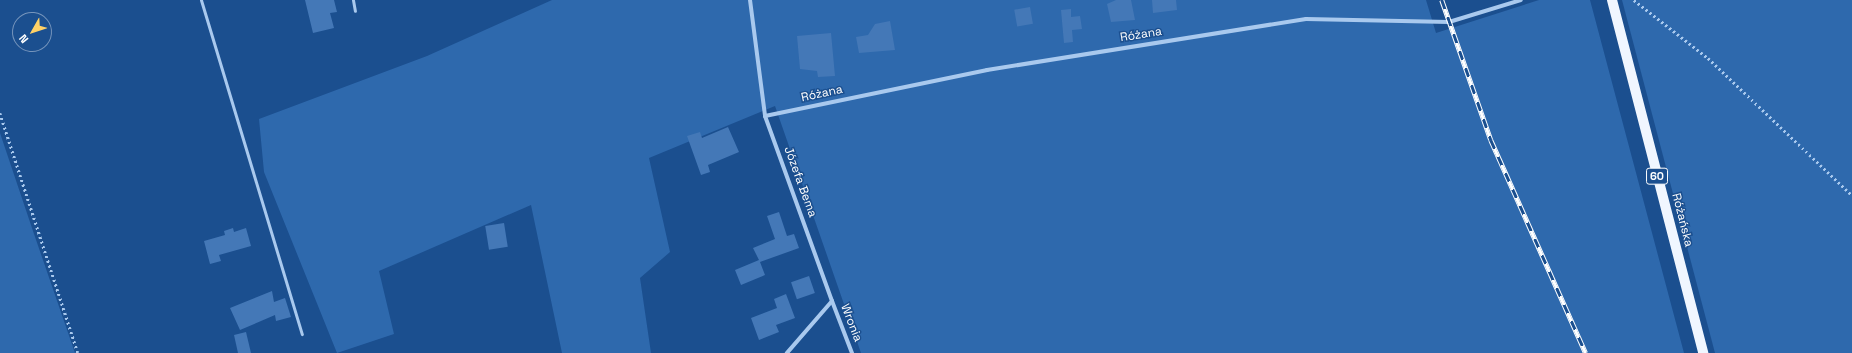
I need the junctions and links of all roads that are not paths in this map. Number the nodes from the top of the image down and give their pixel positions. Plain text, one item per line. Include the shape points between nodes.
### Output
1 (201, 0) edge
2 (353, 0) edge
3 (750, 0) edge
4 (1521, 0) edge
5 (1612, 0) edge
6 (355, 10) dead end
7 (765, 116) junction
8 (832, 301) junction
9 (302, 334) dead end
10 (788, 353) edge
11 (852, 353) edge
12 (1703, 353) edge

1 - 9 lane
2 - 6 lane
3 - 7 street, Józefa Bema
4 - 7 street, Różana via 1449,22 1306,19 987,70
5 - 12 main road, Różańska / 60
7 - 8 street, Józefa Bema
8 - 10 street
8 - 11 street, Wronia

